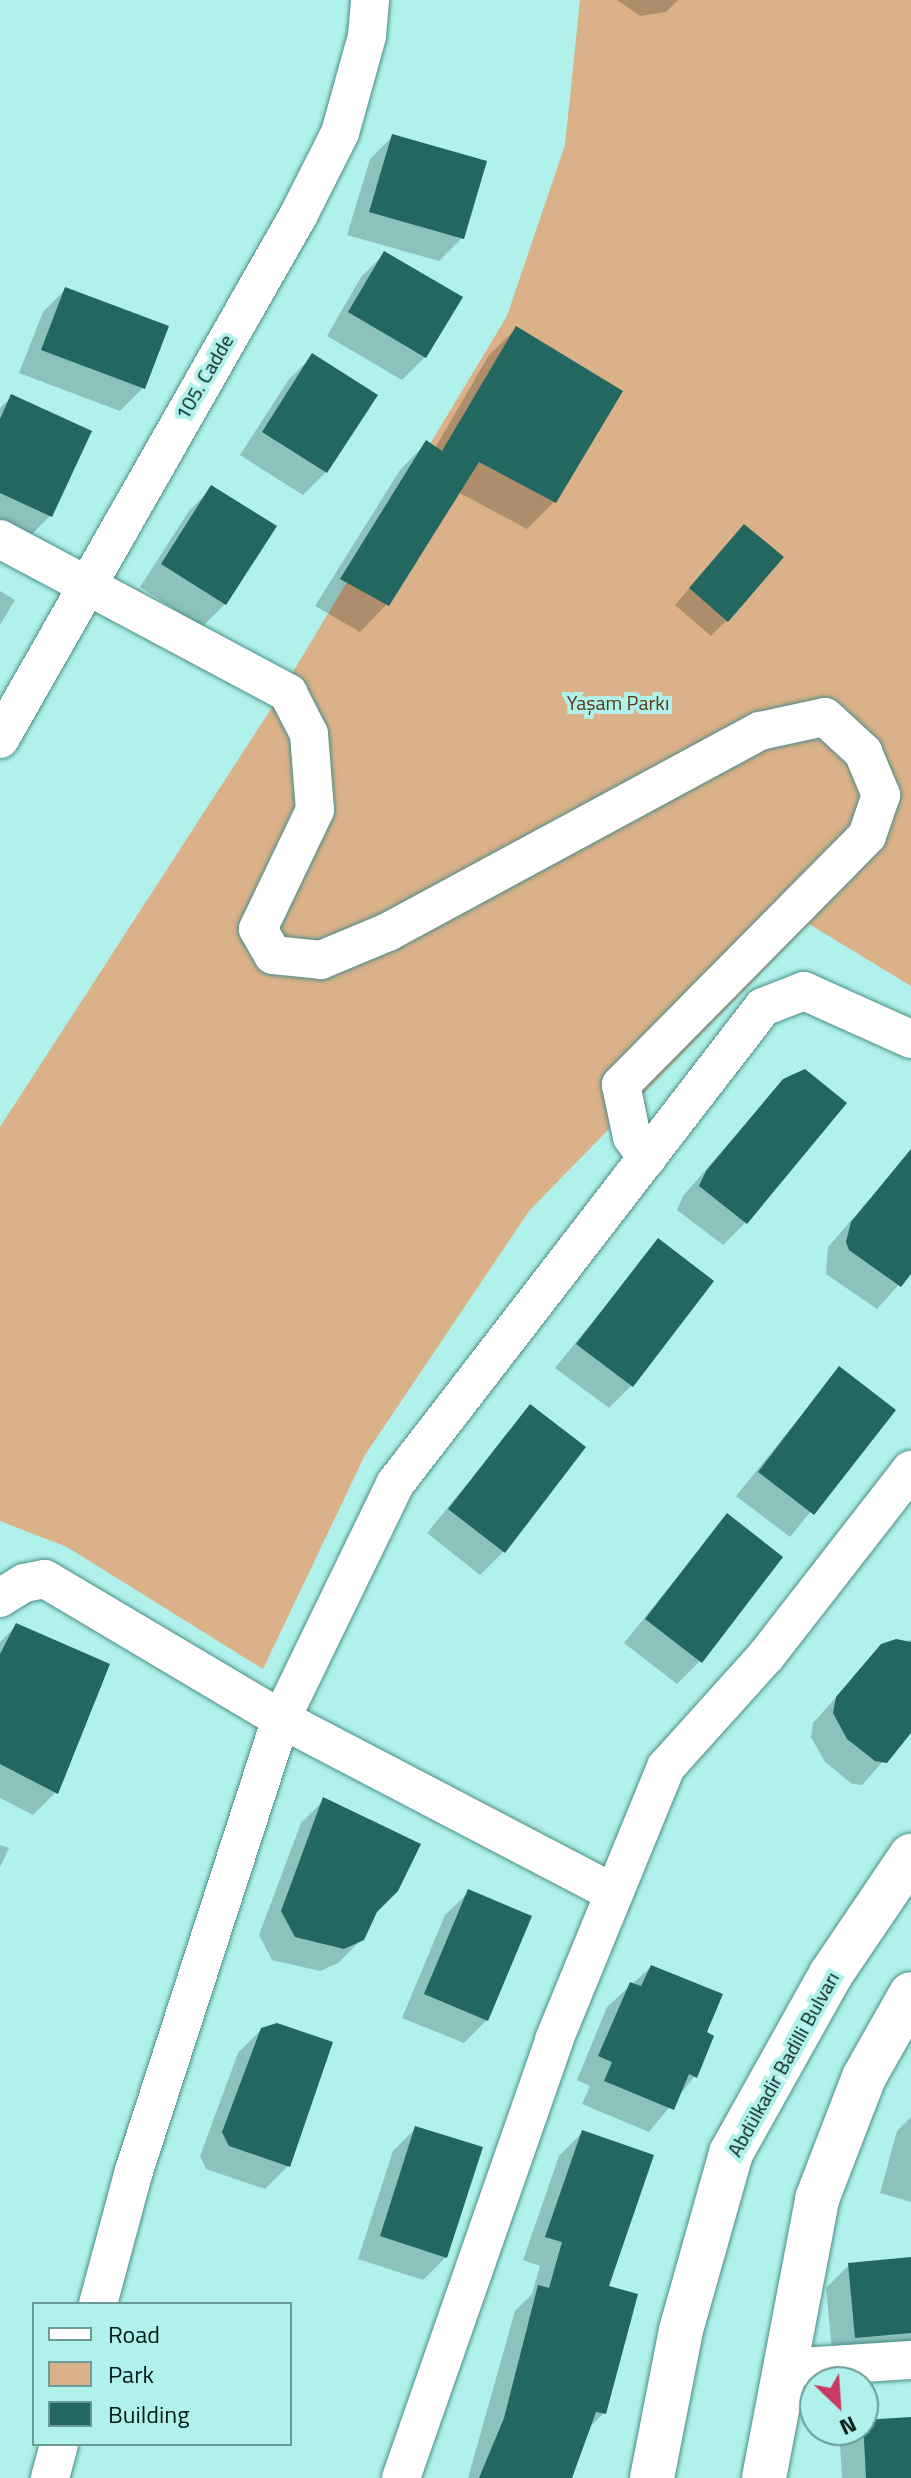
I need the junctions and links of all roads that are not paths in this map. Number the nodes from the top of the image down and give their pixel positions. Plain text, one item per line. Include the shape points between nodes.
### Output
1 (370, 0) edge
2 (0, 539) edge
3 (86, 581) junction
4 (0, 739) edge
5 (911, 1039) edge
6 (647, 1158) junction
7 (911, 1470) edge
8 (0, 1598) edge
9 (281, 1719) junction
10 (911, 1856) edge
11 (614, 1893) junction
12 (911, 1994) edge
13 (99, 2302) edge
14 (911, 2360) edge
15 (784, 2368) junction
16 (58, 2446) edge
17 (50, 2478) edge
18 (401, 2478) edge
19 (652, 2478) edge
20 (764, 2478) edge

1 - 3 street, 105. Cadde via 367,36 340,133 298,216
2 - 3 street
3 - 4 street, 105. Cadde
3 - 6 street via 288,693 309,734 315,810 258,929 273,955 321,960 388,932 760,731 825,717 863,752 881,795 867,836 701,1010 621,1085 632,1137
5 - 6 street via 804,991 763,1007
6 - 9 street via 395,1484
7 - 11 street via 766,1656 666,1767
8 - 9 street via 24,1583 45,1579
9 - 11 street
9 - 13 street via 134,2171
10 - 19 main road, Abdülkadir Badilli Bulvarı via 831,1974 731,2153 681,2330
11 - 18 street via 554,2040
12 - 15 main road via 864,2077 817,2199
14 - 15 street
15 - 20 main road
16 - 17 street

